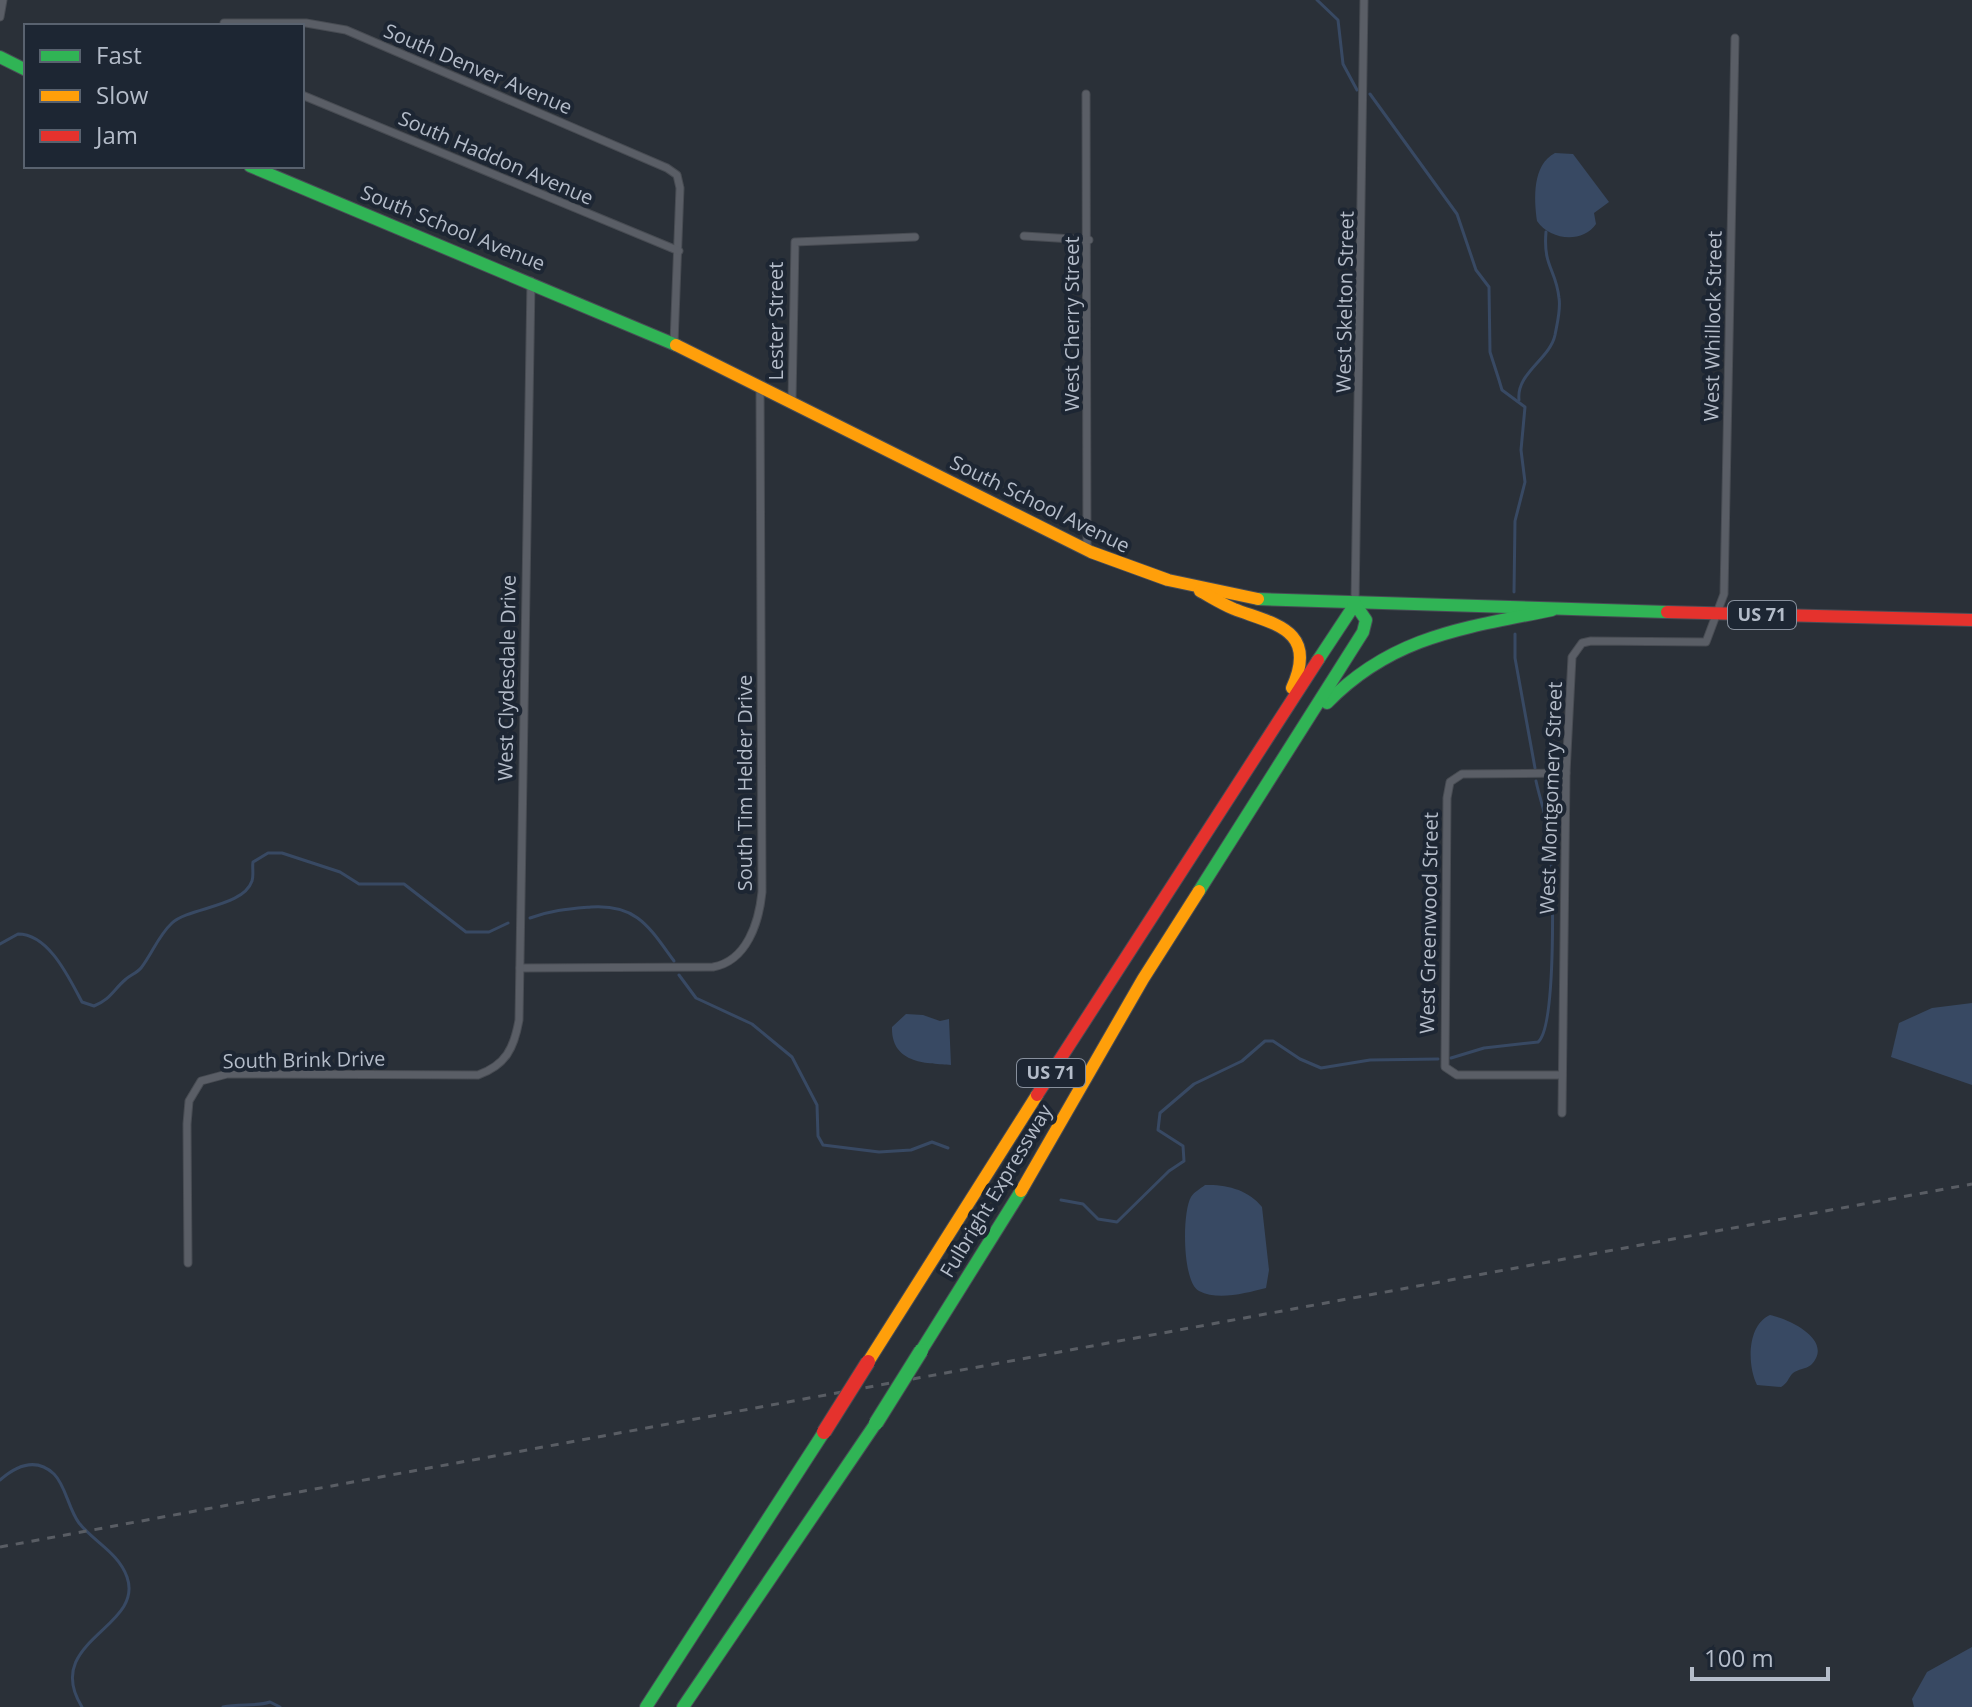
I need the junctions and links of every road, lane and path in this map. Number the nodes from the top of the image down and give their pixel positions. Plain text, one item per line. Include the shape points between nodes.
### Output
1 (3, 0) edge
2 (1364, 0) edge
3 (0, 17) edge
4 (224, 21) edge
5 (1735, 38) dead end
6 (0, 57) edge
7 (24, 69) edge
8 (1086, 94) dead end
9 (304, 96) edge
10 (255, 168) edge
11 (1024, 236) dead end
12 (915, 237) dead end
13 (1089, 240) junction
14 (679, 251) junction
15 (531, 281) junction
16 (674, 343) junction
17 (760, 385) junction
18 (792, 400) junction
19 (1087, 553) junction
20 (1200, 591) junction
21 (1355, 604) junction
22 (1552, 610) junction
23 (1719, 614) junction
24 (1972, 620) edge
25 (1299, 737) junction
26 (1566, 773) junction
27 (1236, 785) junction
28 (520, 968) junction
29 (496, 1069) joint
30 (1562, 1075) junction
31 (1562, 1113) dead end
32 (188, 1263) dead end
33 (646, 1707) edge
34 (683, 1707) edge

1 - 3 street
2 - 21 street, West Skelton Street
4 - 14 street, South Denver Avenue via 306,23 346,30 667,168 677,175 680,188
5 - 23 street, West Whillock Street via 1724,594
6 - 7 main road
8 - 13 street, West Cherry Street
9 - 14 street, South Haddon Avenue
10 - 15 main road, South School Avenue
11 - 13 street
12 - 18 street, Lester Street via 795,242
13 - 19 street, West Cherry Street
14 - 16 street
15 - 16 main road, South School Avenue
15 - 28 street, West Clydesdale Drive
16 - 17 main road, South School Avenue
17 - 18 main road, South School Avenue
17 - 28 street, South Tim Helder Drive via 762,892 756,922 742,949 720,966
18 - 19 main road, South School Avenue
19 - 20 main road, South School Avenue
20 - 21 main road, South School Avenue
20 - 27 main road via 1276,622 1289,633 1300,655 1295,684
21 - 22 main road, South School Avenue / US 71
21 - 25 main road, Fulbright Expressway via 1366,620 1363,632
21 - 27 main road, US 71
22 - 23 main road, South School Avenue / US 71
22 - 25 main road via 1436,632 1398,646 1342,687
23 - 24 main road, South School Avenue / US 71
23 - 26 street, West Montgomery Street via 1706,642 1591,641 1576,649
25 - 34 main road, Fulbright Expressway / US 71, bridge via 1143,979 1015,1201 876,1423
26 - 30 street, West Montgomery Street
26 - 30 street, West Greenwood Street via 1455,776 1447,789 1447,1071
27 - 33 main road, Fulbright Expressway / US 71, bridge
28 - 29 street, West Clydesdale Drive via 516,1041
29 - 32 street, South Brink Drive via 459,1076 227,1074 201,1081 189,1101 187,1124
30 - 31 street, West Montgomery Street

